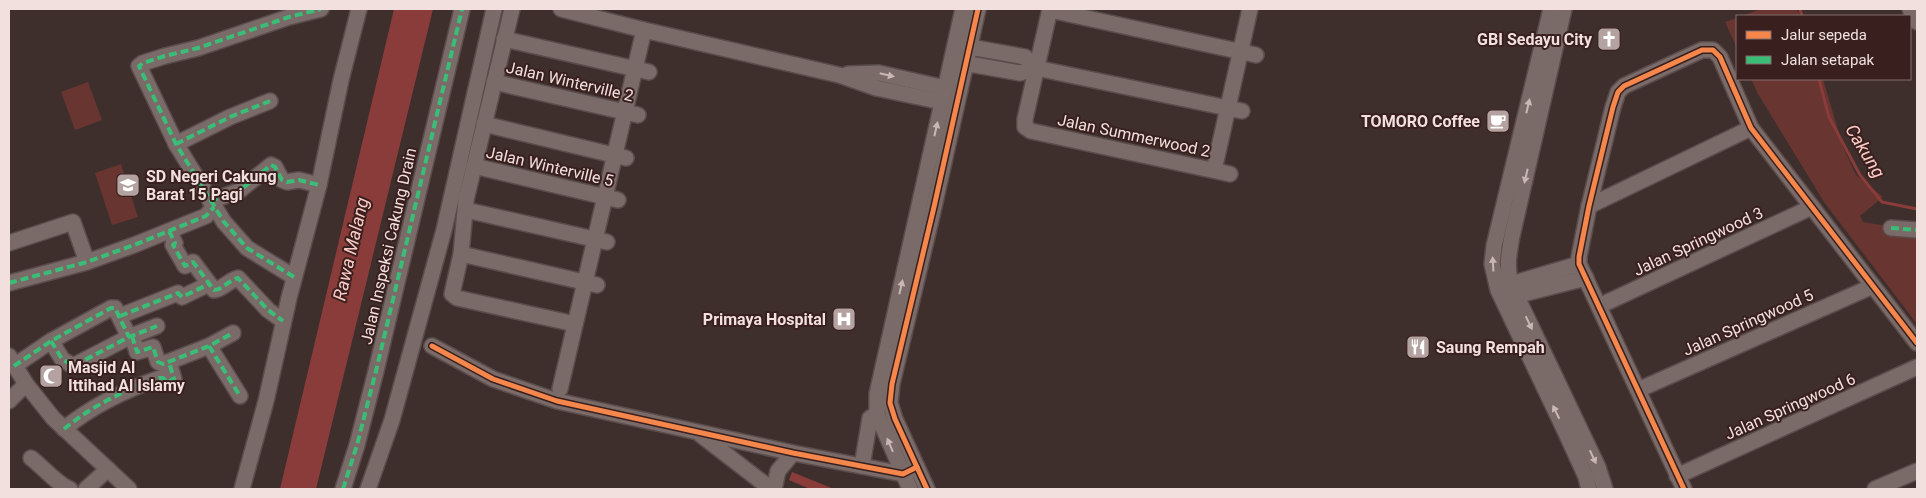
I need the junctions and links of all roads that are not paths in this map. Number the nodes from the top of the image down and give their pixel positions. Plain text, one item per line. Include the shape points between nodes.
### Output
1 (321, 9) edge
2 (359, 9) edge
3 (462, 9) edge
4 (494, 9) edge
5 (512, 9) edge
6 (561, 9) edge
7 (963, 9) edge
8 (978, 9) edge
9 (1250, 9) edge
10 (1550, 9) edge
11 (1564, 9) edge
12 (1910, 9) edge
13 (1050, 10) edge
14 (1917, 22) edge
15 (644, 30) junction
16 (504, 39) junction
17 (962, 45) junction
18 (1240, 52) junction
19 (1256, 55) dead end
20 (959, 62) junction
21 (1036, 68) junction
22 (642, 71) junction
23 (494, 82) junction
24 (944, 95) junction
25 (270, 101) dead end
26 (1235, 110) junction
27 (632, 114) junction
28 (484, 124) junction
29 (1751, 128) junction
30 (176, 144) junction
31 (620, 156) junction
32 (474, 166) junction
33 (1214, 170) junction
34 (1230, 174) dead end
35 (319, 185) junction
36 (611, 198) junction
37 (212, 204) junction
38 (1589, 206) junction
39 (1812, 207) junction
40 (466, 210) junction
41 (1891, 228) dead end
42 (1917, 230) edge
43 (169, 231) junction
44 (601, 241) junction
45 (9, 243) edge
46 (461, 254) junction
47 (87, 262) junction
48 (1583, 271) junction
49 (294, 277) junction
50 (9, 282) edge
51 (591, 283) junction
52 (209, 284) junction
53 (1873, 286) junction
54 (1510, 293) junction
55 (1599, 306) junction
56 (117, 312) junction
57 (283, 320) junction
58 (575, 324) junction
59 (157, 326) dead end
60 (232, 332) dead end
61 (131, 336) junction
62 (51, 341) junction
63 (1917, 343) edge
64 (209, 346) junction
65 (432, 346) dead end
66 (12, 360) edge
67 (169, 362) junction
68 (1917, 367) edge
69 (26, 384) junction
70 (560, 388) dead end
71 (1638, 390) junction
72 (240, 396) dead end
73 (9, 401) edge
74 (877, 414) junction
75 (1572, 428) junction
76 (64, 429) junction
77 (697, 433) junction
78 (793, 453) junction
79 (32, 458) dead end
80 (862, 466) junction
81 (918, 468) junction
82 (108, 469) junction
83 (1917, 471) edge
84 (903, 474) junction
85 (1680, 483) edge
86 (63, 488) edge
87 (86, 489) edge
88 (129, 489) edge
89 (242, 489) edge
90 (343, 489) edge
91 (368, 489) edge
92 (772, 489) edge
93 (910, 489) edge
94 (927, 489) edge
95 (1589, 489) edge
96 (1605, 489) edge
97 (1875, 489) edge

1 - 30 street via 139,66
2 - 35 street
3 - 90 street, Jalan Inspeksi Cakung Drain via 384,338
4 - 91 street via 444,230 392,420
5 - 16 street
6 - 15 street
7 - 17 street
8 - 17 street
9 - 18 street
54 -> 10 street via 1492,271 1492,256
11 -> 54 street via 1512,236 1507,263
12 - 14 street
13 - 18 street
13 - 21 street
15 - 22 street
15 - 24 street via 839,75 876,88
16 - 22 street
16 - 23 street
17 - 20 street
17 - 21 street via 1025,57
18 - 19 street
18 - 26 street
20 - 21 street via 1020,73
20 - 24 street
20 - 81 street via 934,207 890,403
21 - 26 street
21 - 33 street, Jalan Summerwood 2 via 1025,119 1025,127 1030,131
22 - 27 street
23 - 27 street, Jalan Winterville 2
23 - 28 street
74 -> 24 street via 877,394
25 - 30 street
26 - 33 street
27 - 31 street
28 - 31 street
28 - 32 street
29 - 38 street
29 - 38 street via 1720,57 1713,50 1702,50 1624,86 1618,92 1613,107
29 - 39 street
30 - 37 street
31 - 36 street
32 - 36 street, Jalan Winterville 5
32 - 40 street
33 - 34 street, Jalan Summerwood 2
35 - 37 street via 282,180 275,167 270,165 239,191
35 - 49 street
36 - 44 street
37 - 43 street via 206,216
37 - 49 street via 247,248
38 - 48 street via 1579,257
39 - 53 street
39 - 55 street, Jalan Springwood 3
40 - 44 street
40 - 46 street
41 - 42 street
43 - 47 street
43 - 52 street via 185,266 192,262
44 - 51 street
45 - 47 street via 73,222
46 - 51 street
46 - 58 street via 452,294 457,298
47 - 50 street
48 - 54 street
48 - 55 street
49 - 57 street
51 - 58 street
52 - 56 street via 182,297 178,293
52 - 57 street via 216,291 238,278 268,310
53 - 63 street
53 - 71 street, Jalan Springwood 5
54 - 75 street
55 - 71 street
56 - 61 street
56 - 62 street
57 - 89 street via 266,401
58 - 70 street
59 - 61 street
60 - 64 street
61 - 62 street via 73,366 62,359
61 - 67 street via 138,353 153,348 158,362
62 - 66 street
64 - 67 street
64 - 72 street
65 - 77 street via 493,379 557,401
66 - 69 street
67 - 76 street via 174,378 167,382 160,378 120,393 81,415
68 - 85 street, Jalan Springwood 6
69 - 73 street
69 - 76 street
71 - 85 street
74 - 80 street via 870,418
84 -> 74 street
75 - 95 street
75 -> 96 street via 1598,467
76 - 82 street
77 - 78 street
77 - 92 street
78 - 80 street
78 - 92 street via 778,471
79 - 86 street
80 - 84 street
81 - 84 street
81 - 94 street
82 - 87 street
82 - 88 street
83 - 97 street
84 - 93 street

